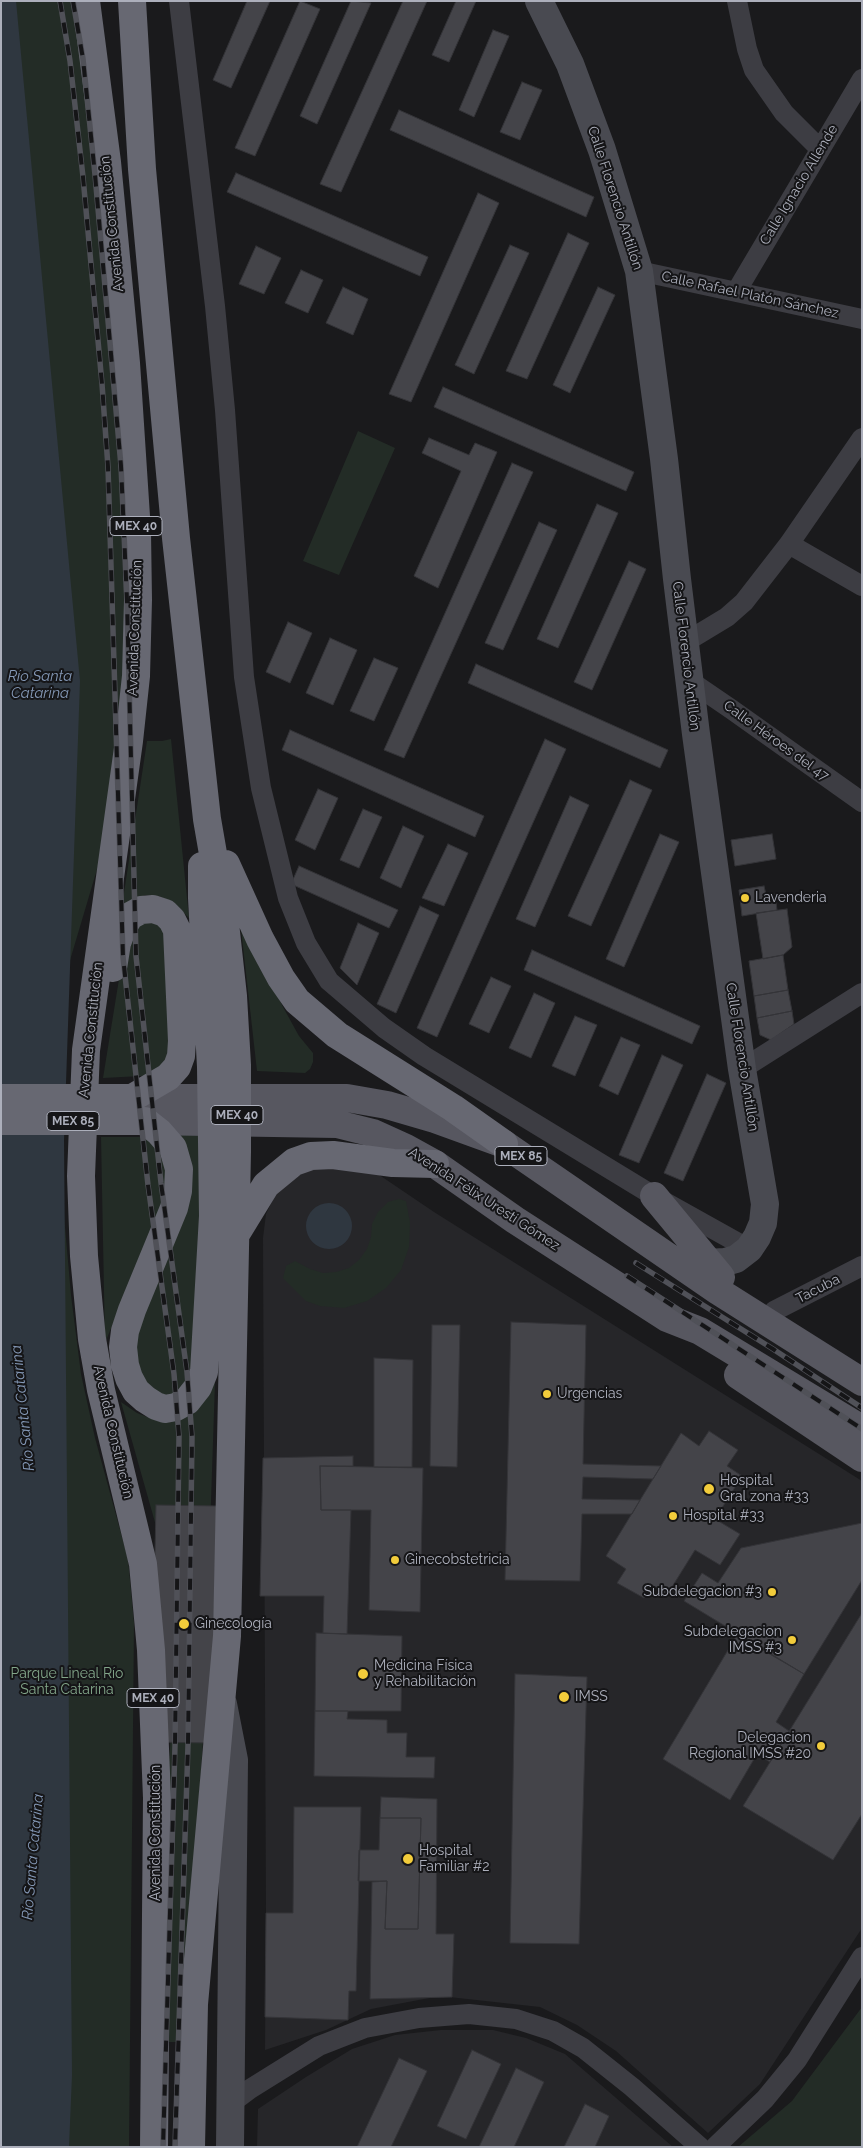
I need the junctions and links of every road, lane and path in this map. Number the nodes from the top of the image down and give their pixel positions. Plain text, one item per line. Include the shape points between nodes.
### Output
1 (86, 1) edge
2 (132, 1) edge
3 (179, 1) edge
4 (539, 1) edge
5 (737, 1) edge
6 (862, 78) edge
7 (820, 149) junction
8 (639, 270) junction
9 (736, 292) junction
10 (862, 320) edge
11 (862, 438) edge
12 (789, 544) junction
13 (862, 586) edge
14 (684, 642) junction
15 (690, 682) junction
16 (862, 802) edge
17 (207, 819) junction
18 (862, 993) edge
19 (86, 1050) junction
20 (742, 1069) junction
21 (1, 1098) edge
22 (138, 1110) junction
23 (294, 1110) junction
24 (1, 1121) edge
25 (504, 1144) junction
26 (435, 1164) junction
27 (654, 1196) junction
28 (236, 1235) junction
29 (749, 1249) junction
30 (862, 1266) edge
31 (716, 1277) junction
32 (774, 1311) junction
33 (667, 1318) junction
34 (862, 1365) edge
35 (862, 1382) edge
36 (862, 1429) edge
37 (862, 1458) edge
38 (222, 1701) junction
39 (862, 1957) edge
40 (230, 2104) junction
41 (154, 2147) edge
42 (191, 2147) edge
43 (230, 2147) edge
44 (700, 2147) edge
45 (715, 2147) edge

1 - 19 highway, Avenida Constitución / MEX 40 via 107,162 126,363 138,600 136,676 129,741
2 - 17 highway, MEX 40 via 142,169 176,538
3 - 27 street via 218,335 244,677 261,788 288,898 306,944 329,981 384,1028 424,1056
4 - 8 street, Calle Florencio Antillón via 570,64 599,141
5 - 7 street via 754,70 784,113
6 - 7 street, Calle Ignacio Allende
7 - 9 street, Calle Ignacio Allende
8 - 9 street, Calle Rafael Platón Sánchez
8 - 14 street, Calle Florencio Antillón
9 - 10 street, Calle Rafael Platón Sánchez
11 - 12 street
12 - 13 street
12 - 14 street via 744,602 727,617
14 - 15 street, Calle Florencio Antillón
15 - 16 street, Calle Héroes del 47
15 - 20 street, Calle Florencio Antillón
17 - 22 highway via 202,898 212,1067 212,1226 204,1372 198,1387 187,1400 165,1409 136,1391 125,1365 123,1347 125,1330 174,1208 179,1186 179,1168 173,1148
17 - 25 highway via 260,939 280,978 297,1001 337,1035
17 - 28 highway, MEX 40 via 225,923 233,996 237,1066
18 - 20 street
19 - 22 highway via 103,1008 123,927 130,916 141,910 165,913 177,930 181,1056 177,1067
19 - 41 highway, Avenida Constitución / MEX 40 via 81,1176 88,1306 101,1390 143,1564 151,1650 157,1798
20 - 29 street, Calle Florencio Antillón via 765,1204 763,1223
21 - 22 highway, Avenida Félix Uresti Gómez / MEX 85
22 - 23 main road, Avenida Félix Uresti Gómez / MEX 85
22 - 24 highway, Avenida Félix Uresti Gómez / MEX 85
23 - 25 main road, Avenida Félix Uresti Gómez / MEX 85 via 347,1098 435,1119
23 - 26 main road, Avenida Félix Uresti Gómez / MEX 85 via 373,1133
25 - 31 main road, Avenida Félix Uresti Gómez / MEX 85 via 680,1264
26 - 28 highway via 333,1155 311,1156 294,1162 266,1185
26 - 33 main road, Avenida Félix Uresti Gómez / MEX 85
27 - 29 street
27 - 31 main road
28 - 38 highway, MEX 40 via 228,1636
29 - 31 street
30 - 32 street, Tacuba
31 - 32 main road
31 - 35 main road, Avenida Félix Uresti Gómez / MEX 85
32 - 34 main road
33 - 36 main road, Avenida Félix Uresti Gómez / MEX 85 via 700,1331
33 - 37 main road via 687,1340
38 - 40 street via 234,1760
38 - 42 highway, MEX 40 via 194,2004
39 - 45 street via 797,2060 765,2099
40 - 43 street
40 - 44 street via 319,2046 365,2028 419,2018 470,2014 516,2019 553,2031 582,2048 632,2086

